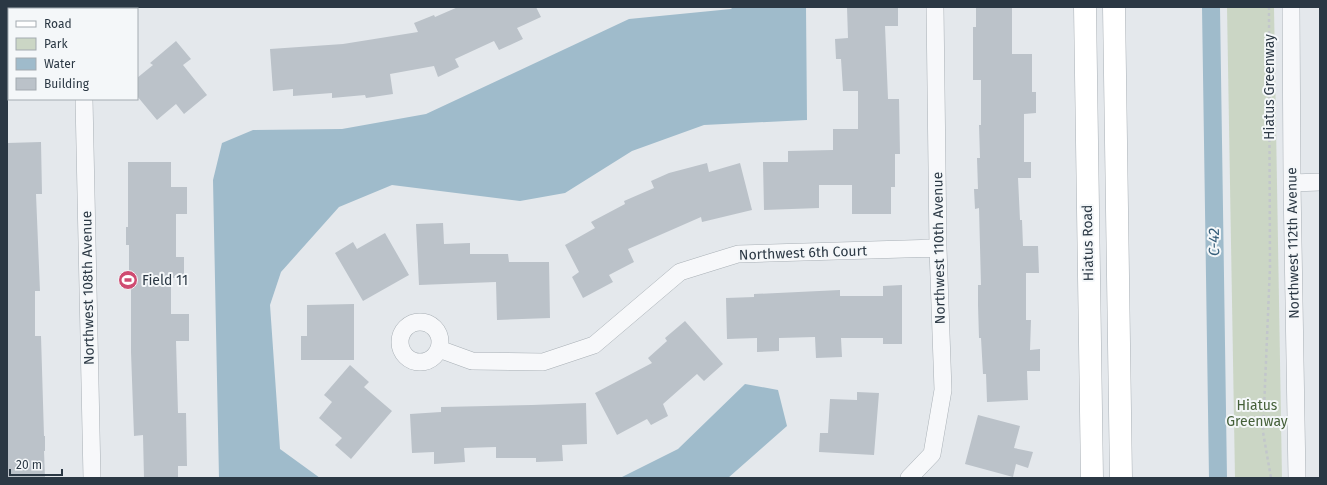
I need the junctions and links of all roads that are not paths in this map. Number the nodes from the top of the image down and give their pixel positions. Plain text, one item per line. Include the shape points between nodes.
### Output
1 (935, 7) edge
2 (1085, 7) edge
3 (1114, 7) edge
4 (1291, 7) edge
5 (84, 100) edge
6 (1320, 182) edge
7 (1292, 183) junction
8 (938, 248) junction
9 (439, 349) dead end
10 (92, 478) edge
11 (909, 478) edge
12 (1092, 478) edge
13 (1121, 478) edge
14 (1297, 478) edge

1 - 8 street, Northwest 110th Avenue
2 - 12 main road, Hiatus Road
3 - 13 main road
4 - 7 street, Northwest 112th Avenue
5 - 10 street, Northwest 108th Avenue
6 - 7 street
7 - 14 street, Northwest 112th Avenue
8 - 9 street, Northwest 6th Court via 738,254 680,272 594,345 543,362 472,361
8 - 11 street, Northwest 110th Avenue via 943,390 932,454

